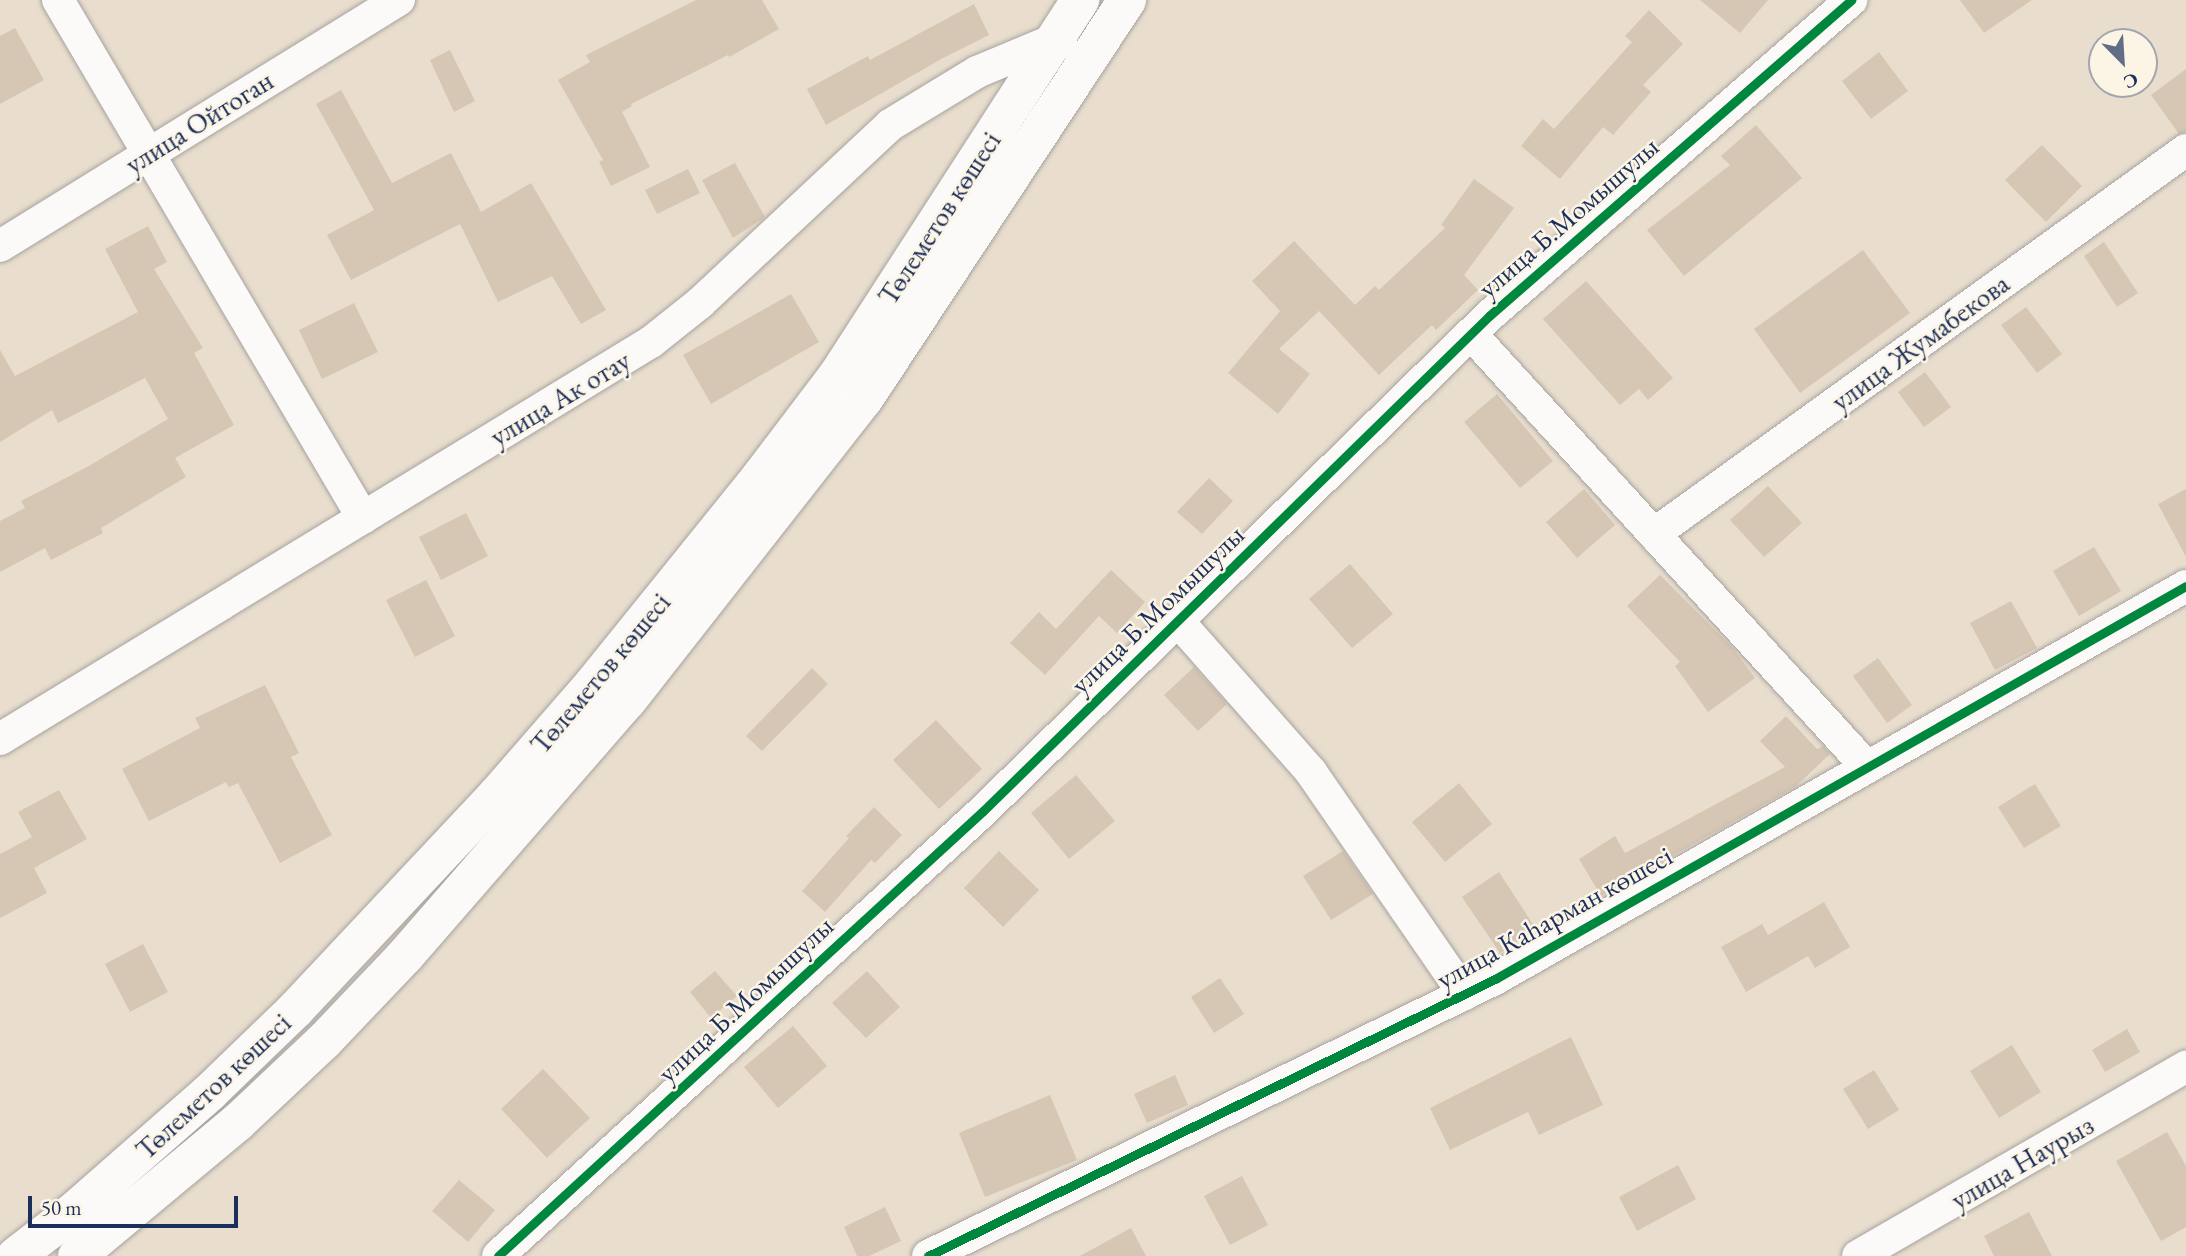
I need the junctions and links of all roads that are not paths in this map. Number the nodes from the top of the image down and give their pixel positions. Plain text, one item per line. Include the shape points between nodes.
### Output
1 (58, 0) edge
2 (399, 0) edge
3 (1080, 0) edge
4 (1127, 0) edge
5 (1850, 0) edge
6 (1054, 40) junction
7 (1091, 57) junction
8 (2186, 150) edge
9 (150, 152) junction
10 (0, 246) edge
11 (1471, 334) junction
12 (363, 518) junction
13 (1654, 534) junction
14 (2186, 586) edge
15 (1178, 621) junction
16 (0, 739) edge
17 (1867, 767) junction
18 (1464, 994) junction
19 (2186, 1067) edge
20 (16, 1256) edge
21 (77, 1256) edge
22 (498, 1256) edge
23 (928, 1256) edge
24 (1858, 1256) edge

1 - 9 street
2 - 9 street, улица Ойтоган
3 - 6 main road, Төлеметов көшесі
4 - 7 main road, Төлеметов көшесі
5 - 11 street, улица Б.Момышулы
6 - 7 street
6 - 12 street, улица Ак отау via 977,72 890,125 700,303 651,342
6 - 20 main road, Төлеметов көшесі via 837,376 595,682 496,796 295,1010 73,1212
7 - 21 main road, Төлеметов көшесі via 864,399 618,711 405,956 324,1041 238,1122
8 - 13 street, улица Жумабекова
9 - 10 street, улица Ойтоган
9 - 12 street
11 - 13 street
11 - 15 street, улица Б.Момышулы
12 - 16 street, улица Ак отау
13 - 17 street
14 - 17 street, улица Каһарман көшесі
15 - 18 street via 1311,772
15 - 22 street, улица Б.Момышулы via 983,811
17 - 18 street, улица Каһарман көшесі
18 - 23 street, улица Каһарман көшесі
19 - 24 street, улица Наурыз

